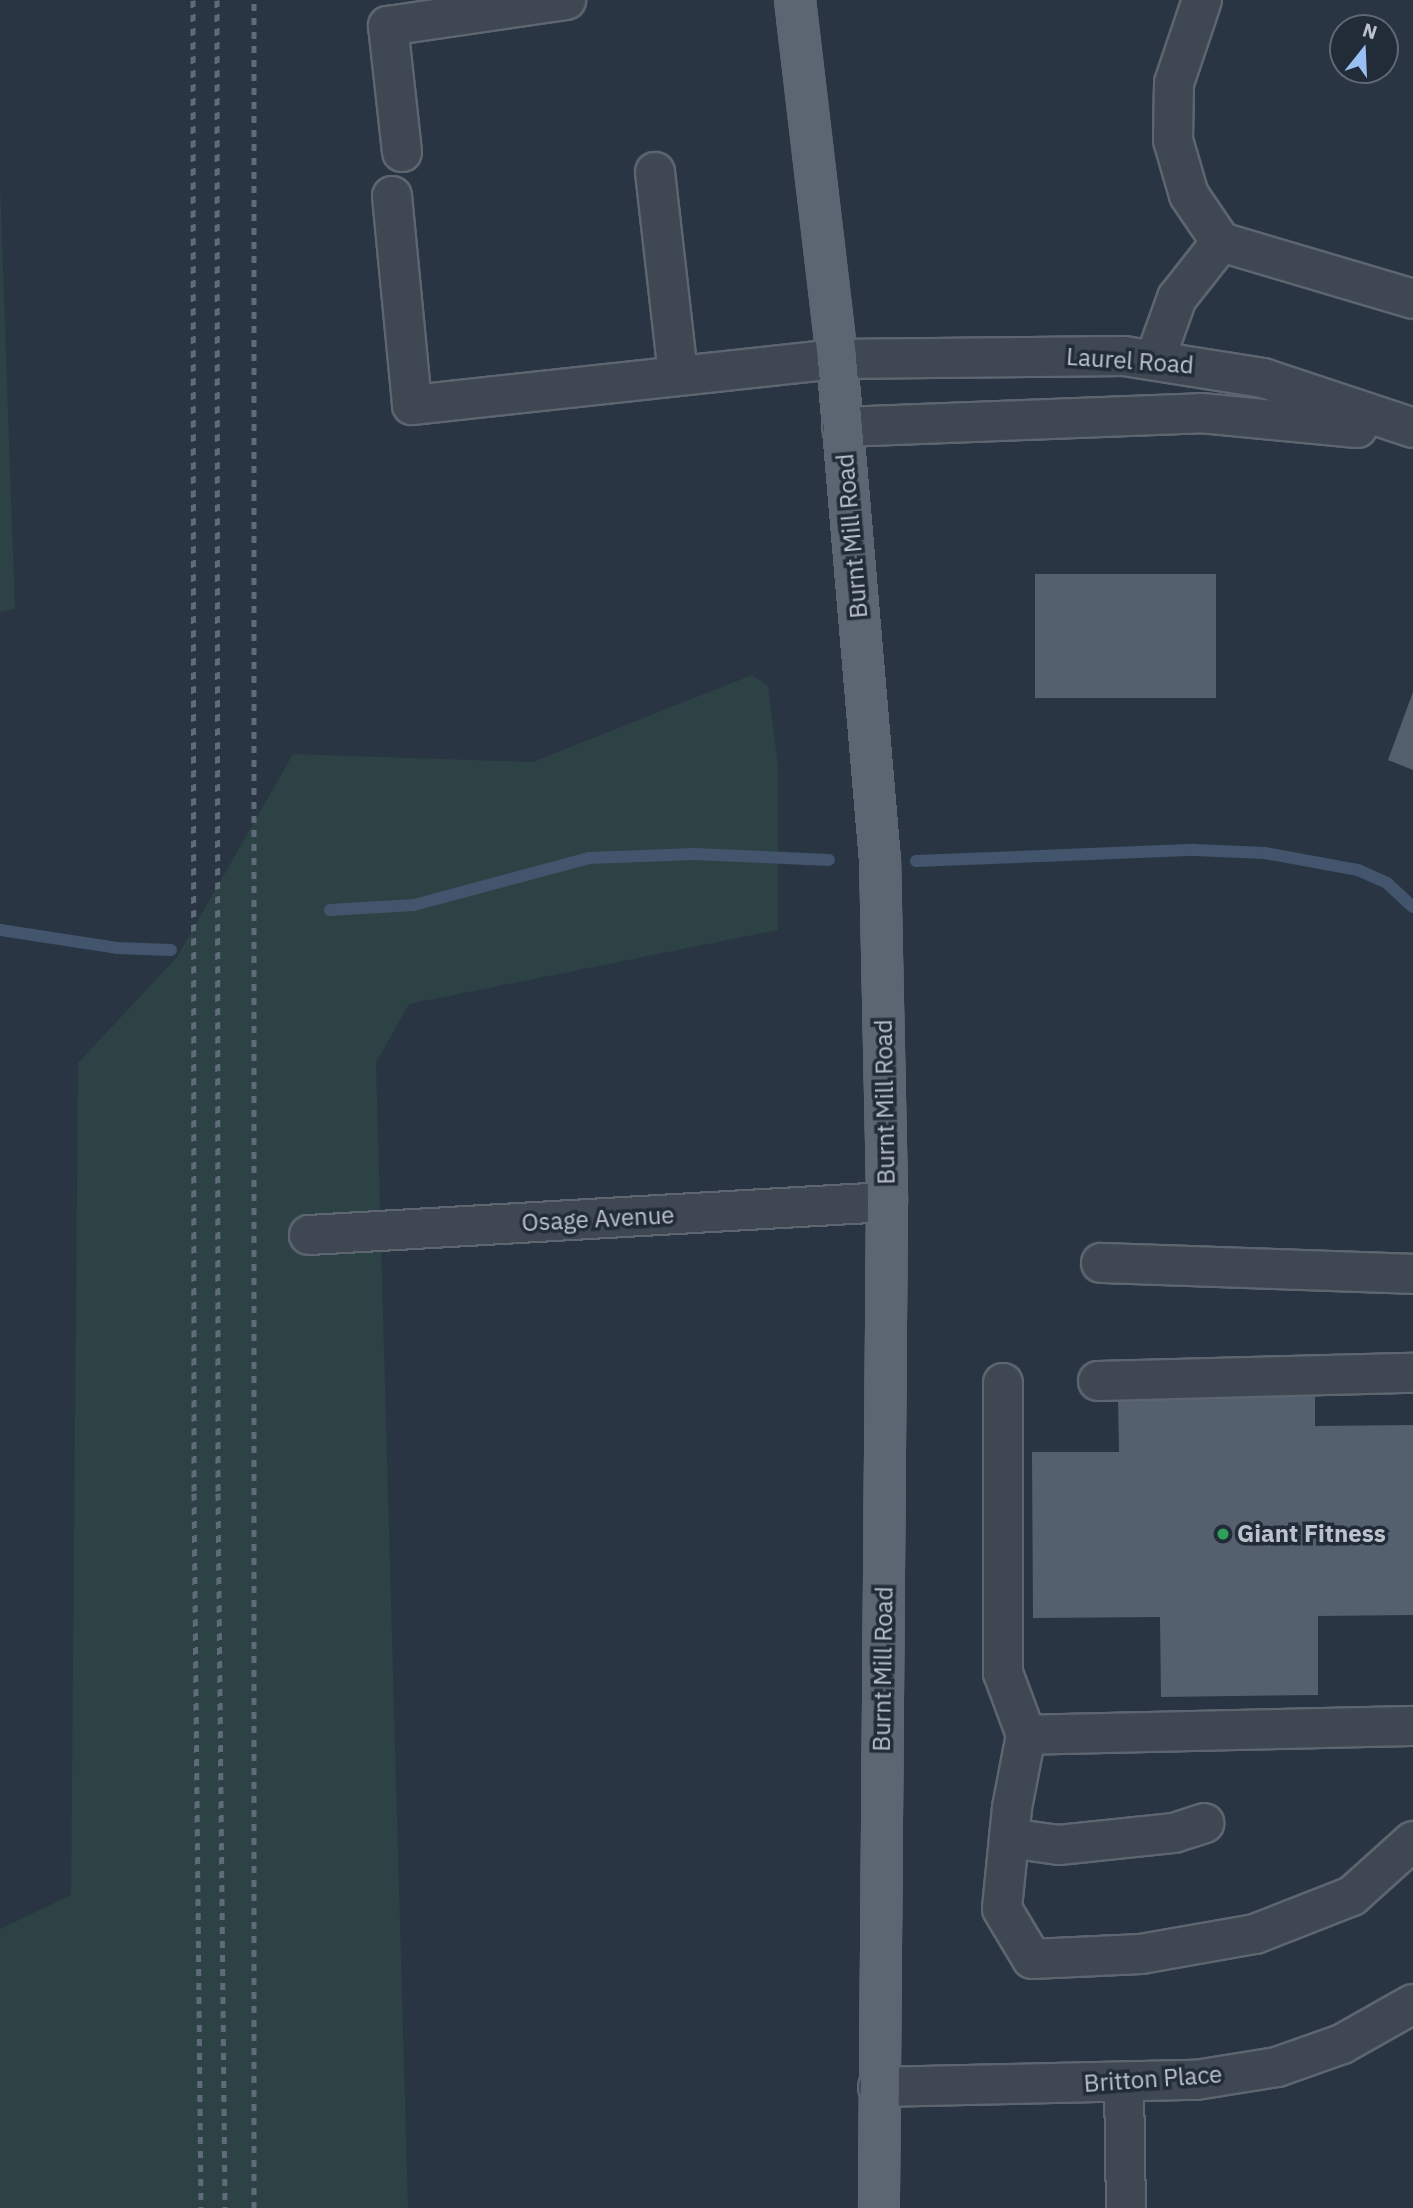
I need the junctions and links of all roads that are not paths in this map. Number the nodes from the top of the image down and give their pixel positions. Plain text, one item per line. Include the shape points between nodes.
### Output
1 (566, 0) edge
2 (794, 0) edge
3 (1202, 0) edge
4 (402, 152) dead end
5 (655, 172) dead end
6 (392, 196) dead end
7 (1221, 242) junction
8 (1413, 299) edge
9 (837, 359) junction
10 (1156, 359) junction
11 (678, 374) junction
12 (842, 427) junction
13 (1413, 428) edge
14 (1413, 436) edge
15 (887, 1202) junction
16 (309, 1235) dead end
17 (1101, 1263) dead end
18 (1413, 1274) edge
19 (1413, 1373) edge
20 (1098, 1381) dead end
21 (1003, 1383) dead end
22 (1413, 1726) edge
23 (1026, 1735) junction
24 (1204, 1823) dead end
25 (1009, 1838) junction
26 (1413, 1841) edge
27 (1413, 2004) edge
28 (1124, 2084) junction
29 (878, 2087) junction
30 (879, 2208) edge
31 (1126, 2208) edge

1 - 4 street via 388,26
2 - 9 main road, Burnt Mill Road
3 - 7 street via 1174,83 1173,140 1189,195
5 - 11 street
6 - 11 street, Laurel Road via 412,405
7 - 8 street
7 - 10 street via 1177,298
9 - 10 street, Laurel Road
9 - 11 street, Laurel Road
9 - 12 main road, Burnt Mill Road
10 - 13 street, Laurel Road via 1263,378
12 - 14 street, Laurel Road via 1201,413
12 - 15 main road, Burnt Mill Road via 880,857
15 - 16 street, Osage Avenue
15 - 29 main road, Burnt Mill Road
17 - 18 street
19 - 20 street
21 - 23 street via 1003,1673
22 - 23 street
23 - 25 street
24 - 25 street via 1174,1833 1059,1845
25 - 26 street via 1002,1909 1032,1959 1142,1954 1255,1934 1352,1896
27 - 28 street, Britton Place via 1342,2045 1277,2067 1196,2080
28 - 29 street, Britton Place
28 - 31 street
29 - 30 main road, Burnt Mill Road

